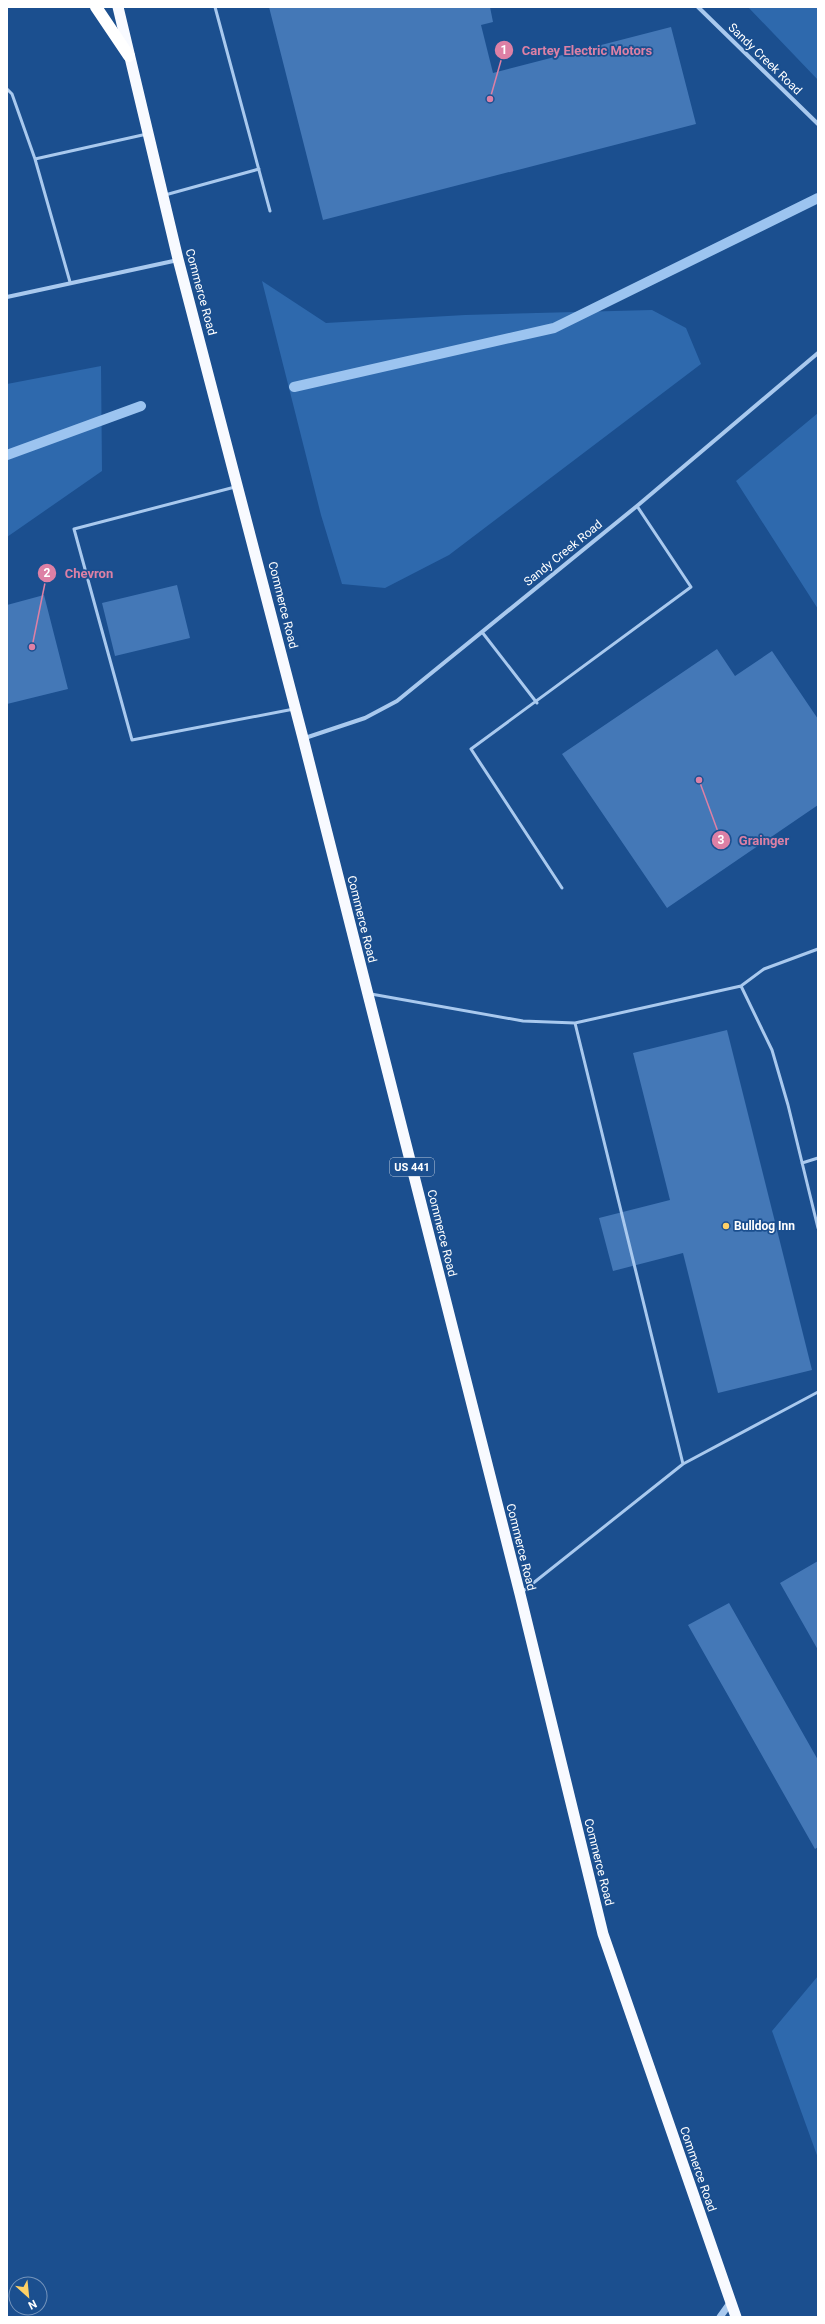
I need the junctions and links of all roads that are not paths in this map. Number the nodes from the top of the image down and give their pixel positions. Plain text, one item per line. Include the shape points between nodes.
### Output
1 (96, 7) edge
2 (118, 7) edge
3 (215, 7) edge
4 (698, 7) edge
5 (129, 56) junction
6 (7, 89) edge
7 (818, 124) edge
8 (148, 133) junction
9 (35, 159) junction
10 (259, 169) junction
11 (163, 195) junction
12 (270, 211) dead end
13 (178, 260) junction
14 (70, 282) junction
15 (7, 297) edge
16 (818, 353) edge
17 (239, 486) junction
18 (637, 506) junction
19 (482, 632) junction
20 (537, 703) junction
21 (296, 709) junction
22 (303, 738) junction
23 (562, 888) dead end
24 (818, 949) edge
25 (741, 986) junction
26 (368, 993) junction
27 (575, 1023) junction
28 (818, 1158) edge
29 (802, 1163) junction
30 (818, 1228) edge
31 (818, 1392) edge
32 (683, 1464) junction
33 (520, 1594) junction
34 (730, 2303) junction
35 (720, 2317) edge
36 (736, 2317) edge

1 - 5 highway
2 - 5 highway, Commerce Road / US 441
3 - 10 lane
4 - 7 street, Sandy Creek Road
5 - 8 highway, Commerce Road / US 441
6 - 9 lane via 12,94
8 - 9 lane
8 - 11 highway, Commerce Road / US 441
9 - 14 lane
10 - 11 lane
10 - 12 lane
11 - 13 highway, Commerce Road / US 441
13 - 14 street
13 - 17 highway, Commerce Road / US 441
14 - 15 street
16 - 18 street, Sandy Creek Road
17 - 21 highway, Commerce Road / US 441
17 - 21 lane via 74,529 132,740
18 - 19 street, Sandy Creek Road
18 - 20 lane via 690,587
19 - 20 lane
19 - 22 street, Sandy Creek Road via 382,710
20 - 23 lane via 471,749
21 - 22 highway, Commerce Road / US 441
22 - 26 highway, Commerce Road / US 441
24 - 25 lane via 764,969
25 - 27 lane
25 - 29 lane via 772,1050
26 - 27 lane via 523,1021
26 - 33 highway, Commerce Road / US 441
27 - 32 lane
28 - 29 lane
29 - 30 lane
31 - 32 lane
32 - 33 lane
33 - 34 highway, Commerce Road / US 441 via 603,1934
34 - 35 street
34 - 36 highway, Commerce Road / US 441

